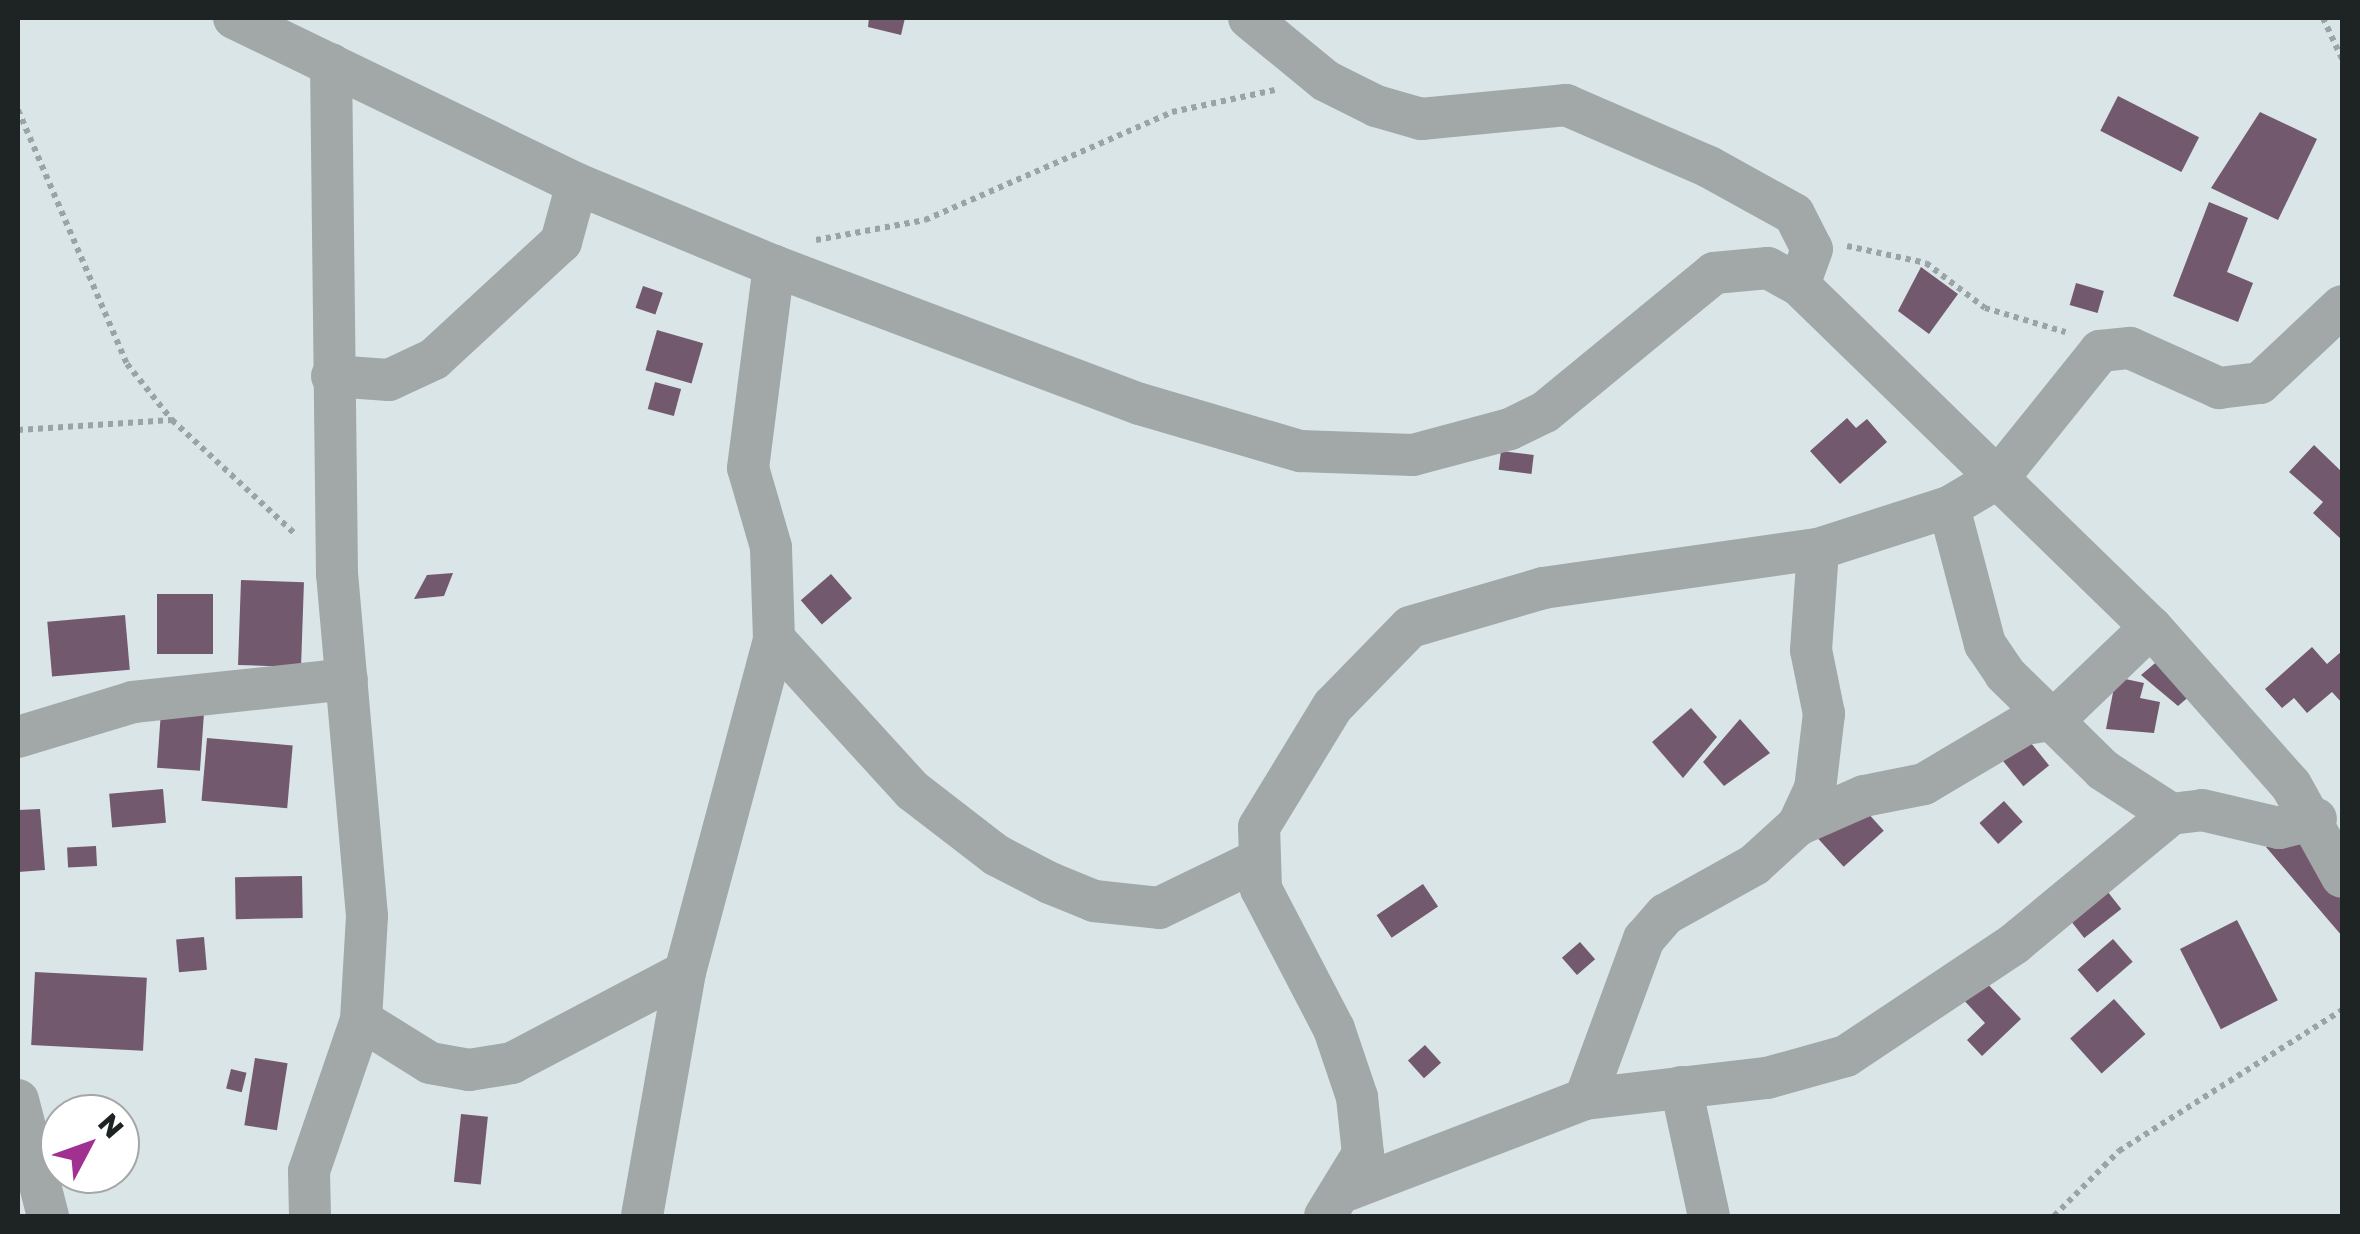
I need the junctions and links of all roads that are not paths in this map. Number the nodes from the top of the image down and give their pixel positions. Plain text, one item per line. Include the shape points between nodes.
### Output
1 (234, 18) edge
2 (1250, 18) edge
3 (284, 26) edge
4 (331, 64) junction
5 (577, 184) junction
6 (774, 266) junction
7 (1806, 267) junction
8 (2342, 306) edge
9 (332, 376) junction
10 (1998, 478) junction
11 (1948, 507) junction
12 (1818, 549) junction
13 (2150, 627) junction
14 (774, 639) junction
15 (347, 679) junction
16 (2055, 719) junction
17 (18, 738) edge
18 (2172, 814) junction
19 (2316, 820) junction
20 (1798, 825) junction
21 (1256, 861) junction
22 (2342, 878) edge
23 (685, 972) junction
24 (361, 1020) junction
25 (1681, 1087) junction
26 (18, 1100) edge
27 (1585, 1100) junction
28 (1337, 1204) edge
29 (48, 1216) edge
30 (310, 1216) edge
31 (642, 1216) edge
32 (1709, 1216) edge

1 - 3 street
2 - 7 street via 1326,81 1421,119 1566,106 1776,199
3 - 4 street
4 - 5 street
4 - 9 street
5 - 6 street
5 - 9 street via 561,242 434,359 389,380
6 - 7 street via 1249,440 1354,456 1460,447 1545,412 1714,273
6 - 14 street via 748,468 771,547
7 - 10 street
8 - 10 street via 2260,383 2218,388 2130,348 2100,351
9 - 15 street
10 - 11 street
10 - 13 street
11 - 12 street
11 - 16 street via 1985,644
12 - 20 street via 1810,650 1824,714 1815,789
12 - 21 street via 1544,588 1410,627 1333,706 1293,764 1259,826
13 - 16 street
13 - 19 street
14 - 21 street via 952,825 1050,882 1094,901 1159,908
14 - 23 street
15 - 17 street via 133,702
15 - 24 street via 367,916
16 - 18 street via 2104,770
16 - 20 street via 2025,724 1924,784 1864,796
18 - 19 street via 2202,810 2279,828
18 - 25 street via 2014,944 1846,1056
19 - 22 street
20 - 27 street via 1644,939
21 - 28 street via 1357,1097 1363,1154
23 - 24 street via 498,1066 430,1063
23 - 31 street
24 - 30 street via 309,1170
25 - 27 street
25 - 32 street
26 - 29 street
27 - 28 street

